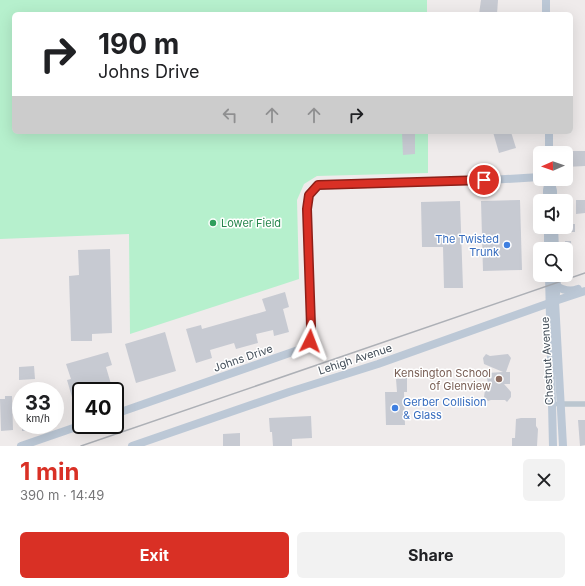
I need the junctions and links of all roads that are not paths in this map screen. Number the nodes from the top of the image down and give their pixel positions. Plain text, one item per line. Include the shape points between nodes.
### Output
1 (546, 0) edge
2 (546, 12) edge
3 (549, 134) edge
4 (549, 146) edge
5 (533, 177) edge
6 (550, 282) edge
7 (556, 282) edge
8 (556, 286) junction
9 (585, 287) edge
10 (585, 292) edge
11 (552, 302) junction
12 (556, 404) junction
13 (585, 404) edge
14 (124, 411) edge
15 (72, 428) edge
16 (21, 446) edge
17 (132, 446) edge
18 (553, 446) edge
19 (563, 446) edge

1 - 2 street
3 - 4 street
5 - 14 street, Johns Drive via 318,185 309,195 307,209 310,341 301,349
6 - 11 street, Chestnut Avenue
7 - 8 street, Chestnut Avenue
8 - 9 street via 571,291
8 - 11 street, Chestnut Avenue
10 - 11 street, Lehigh Avenue
11 - 12 street, Chestnut Avenue
11 - 17 street, Lehigh Avenue via 384,362
12 - 13 street
12 - 18 street, Chestnut Avenue
12 - 19 street, Chestnut Avenue
15 - 16 street

